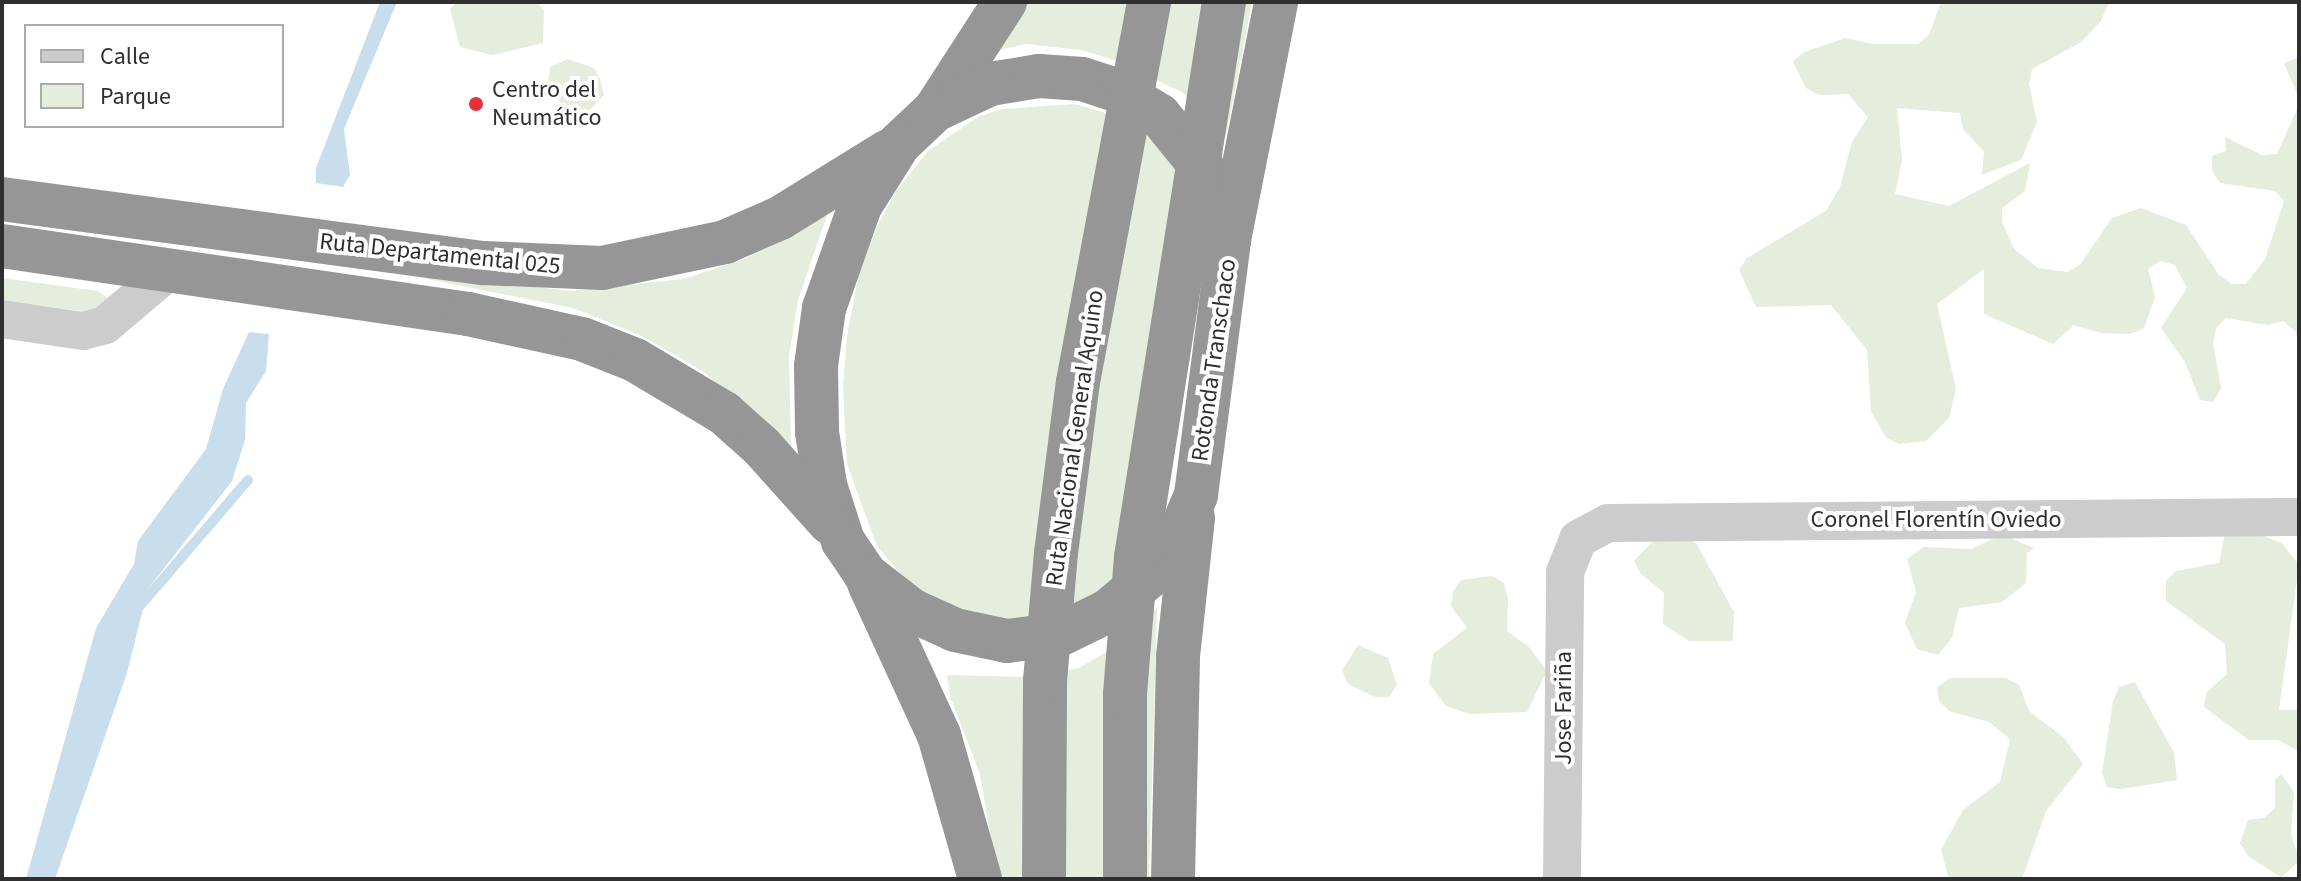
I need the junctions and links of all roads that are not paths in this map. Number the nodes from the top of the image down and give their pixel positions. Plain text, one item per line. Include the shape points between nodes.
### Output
1 (1005, 2) edge
2 (1149, 2) edge
3 (1224, 2) edge
4 (1276, 2) edge
5 (935, 110) junction
6 (899, 144) junction
7 (2, 199) edge
8 (1229, 240) junction
9 (2, 246) edge
10 (170, 270) junction
11 (2, 319) edge
12 (1196, 495) junction
13 (2299, 517) edge
14 (1578, 539) joint
15 (854, 557) junction
16 (980, 879) edge
17 (1044, 879) edge
18 (1125, 879) edge
19 (1173, 879) edge
20 (1562, 879) edge

1 - 5 highway
2 - 17 highway, Ruta Nacional General Aquino, bridge via 1078,382 1056,553 1045,681
3 - 18 highway, bridge via 1136,557 1125,694
4 - 8 highway
5 - 6 highway, Rotonda Transchaco
5 - 8 highway, Rotonda Transchaco via 990,84 1039,76 1082,79 1119,91 1159,115 1208,175
6 - 7 highway, Ruta Departamental 025 via 780,218 725,242 602,268 483,263
6 - 15 highway, Rotonda Transchaco via 860,206 838,256 820,337 817,432 825,485
8 - 12 highway, Rotonda Transchaco
9 - 10 highway, Ruta Departamental 025
10 - 11 street via 105,325 83,331
10 - 15 highway, Ruta Departamental 025 via 523,324 635,360 701,398 752,437 805,491
12 - 15 highway, Rotonda Transchaco via 1177,540 1151,575 1108,611 1061,634 1007,641 955,630 911,610
12 - 19 highway via 1178,656
13 - 14 street, Coronel Florentín Oviedo via 1608,523
14 - 20 street, Jose Fariña via 1565,572
15 - 16 highway via 939,735

